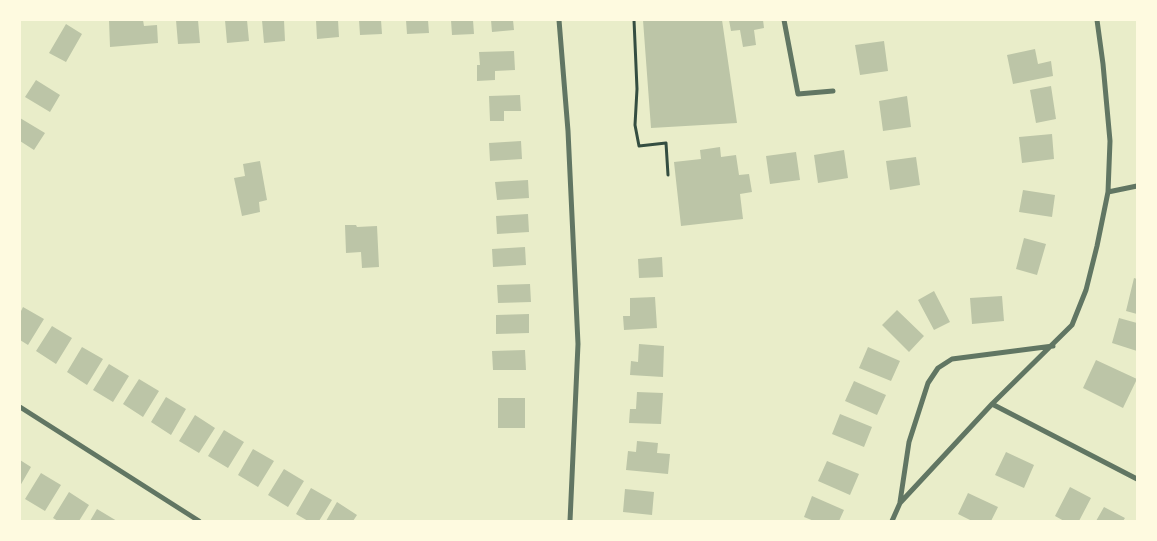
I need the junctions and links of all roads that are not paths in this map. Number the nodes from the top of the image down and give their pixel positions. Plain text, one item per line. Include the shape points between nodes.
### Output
1 (559, 20) edge
2 (784, 20) edge
3 (1097, 20) edge
4 (833, 91) dead end
5 (1137, 186) edge
6 (1108, 192) junction
7 (1053, 346) junction
8 (992, 404) junction
9 (20, 407) edge
10 (1137, 479) edge
11 (900, 503) junction
12 (199, 521) edge
13 (570, 521) edge
14 (892, 521) edge

1 - 13 street via 578,344
2 - 4 street via 798,94
3 - 6 street via 1110,141
5 - 6 street
6 - 7 street via 1086,290 1072,325
7 - 8 street
7 - 11 street via 952,359 938,368 928,383 909,442
8 - 10 street
8 - 11 street
9 - 12 street
11 - 14 street

